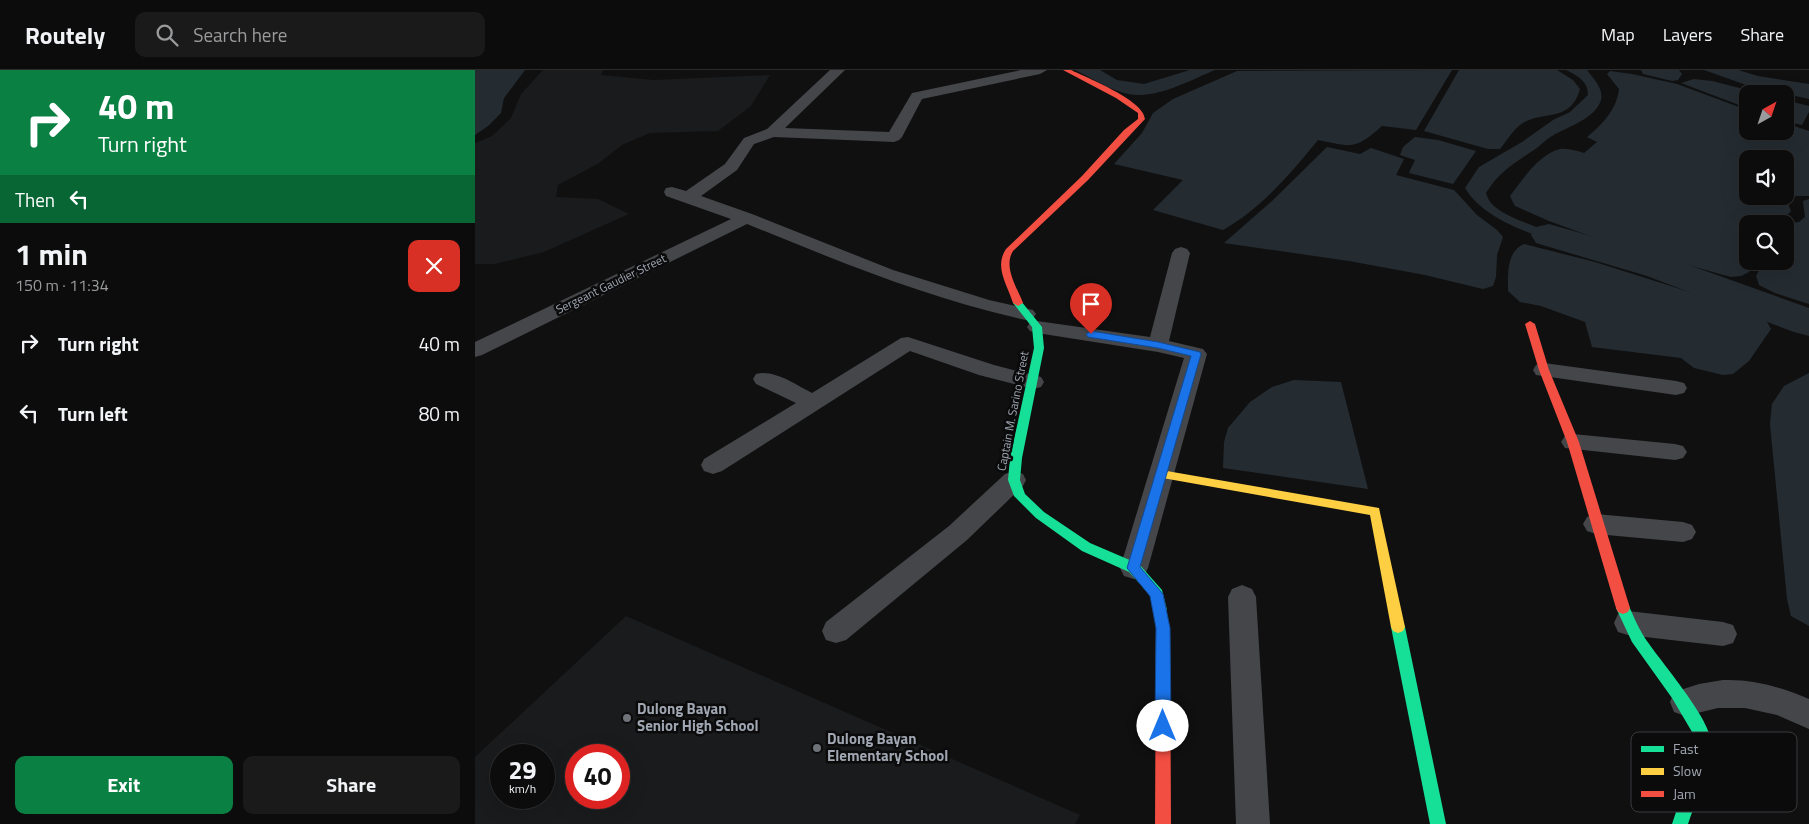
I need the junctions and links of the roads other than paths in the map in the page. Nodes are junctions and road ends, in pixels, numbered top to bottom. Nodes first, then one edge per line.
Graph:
1 (839, 70) edge
2 (1039, 70) edge
3 (1066, 70) edge
4 (772, 132) junction
5 (746, 218) junction
6 (1181, 253) dead end
7 (1032, 321) junction
8 (1530, 324) dead end
9 (1158, 345) junction
10 (475, 350) edge
11 (1544, 370) junction
12 (764, 379) dead end
13 (1033, 382) junction
14 (1676, 388) dead end
15 (813, 402) junction
16 (1573, 442) junction
17 (1675, 452) dead end
18 (713, 465) dead end
19 (1161, 474) junction
20 (1014, 480) junction
21 (1596, 524) junction
22 (1683, 532) dead end
23 (1133, 568) junction
24 (1242, 597) dead end
25 (1628, 623) junction
26 (836, 631) dead end
27 (1723, 634) dead end
28 (1685, 702) junction
29 (1809, 715) edge
30 (1700, 732) edge
31 (1684, 812) edge
32 (1163, 824) edge
33 (1253, 824) edge
34 (1438, 824) edge
35 (1680, 824) edge

1 - 4 street
2 - 4 street
3 - 7 street, Captain M. Sarino Street
4 - 5 street
5 - 7 street
5 - 10 street, Sergeant Gaudier Street
6 - 9 street
7 - 9 street
7 - 13 street, Captain M. Sarino Street
8 - 11 street
9 - 19 street
11 - 14 street
11 - 16 street
12 - 15 street
13 - 15 street
13 - 20 street, Captain M. Sarino Street
15 - 18 street
16 - 17 street
16 - 21 street
19 - 23 street
19 - 34 street
20 - 23 street, Captain M. Sarino Street
20 - 26 street
21 - 22 street
21 - 25 street
23 - 32 street, Captain M. Sarino Street
24 - 33 street
25 - 27 street
25 - 28 street
28 - 29 street
28 - 30 street
31 - 35 street

